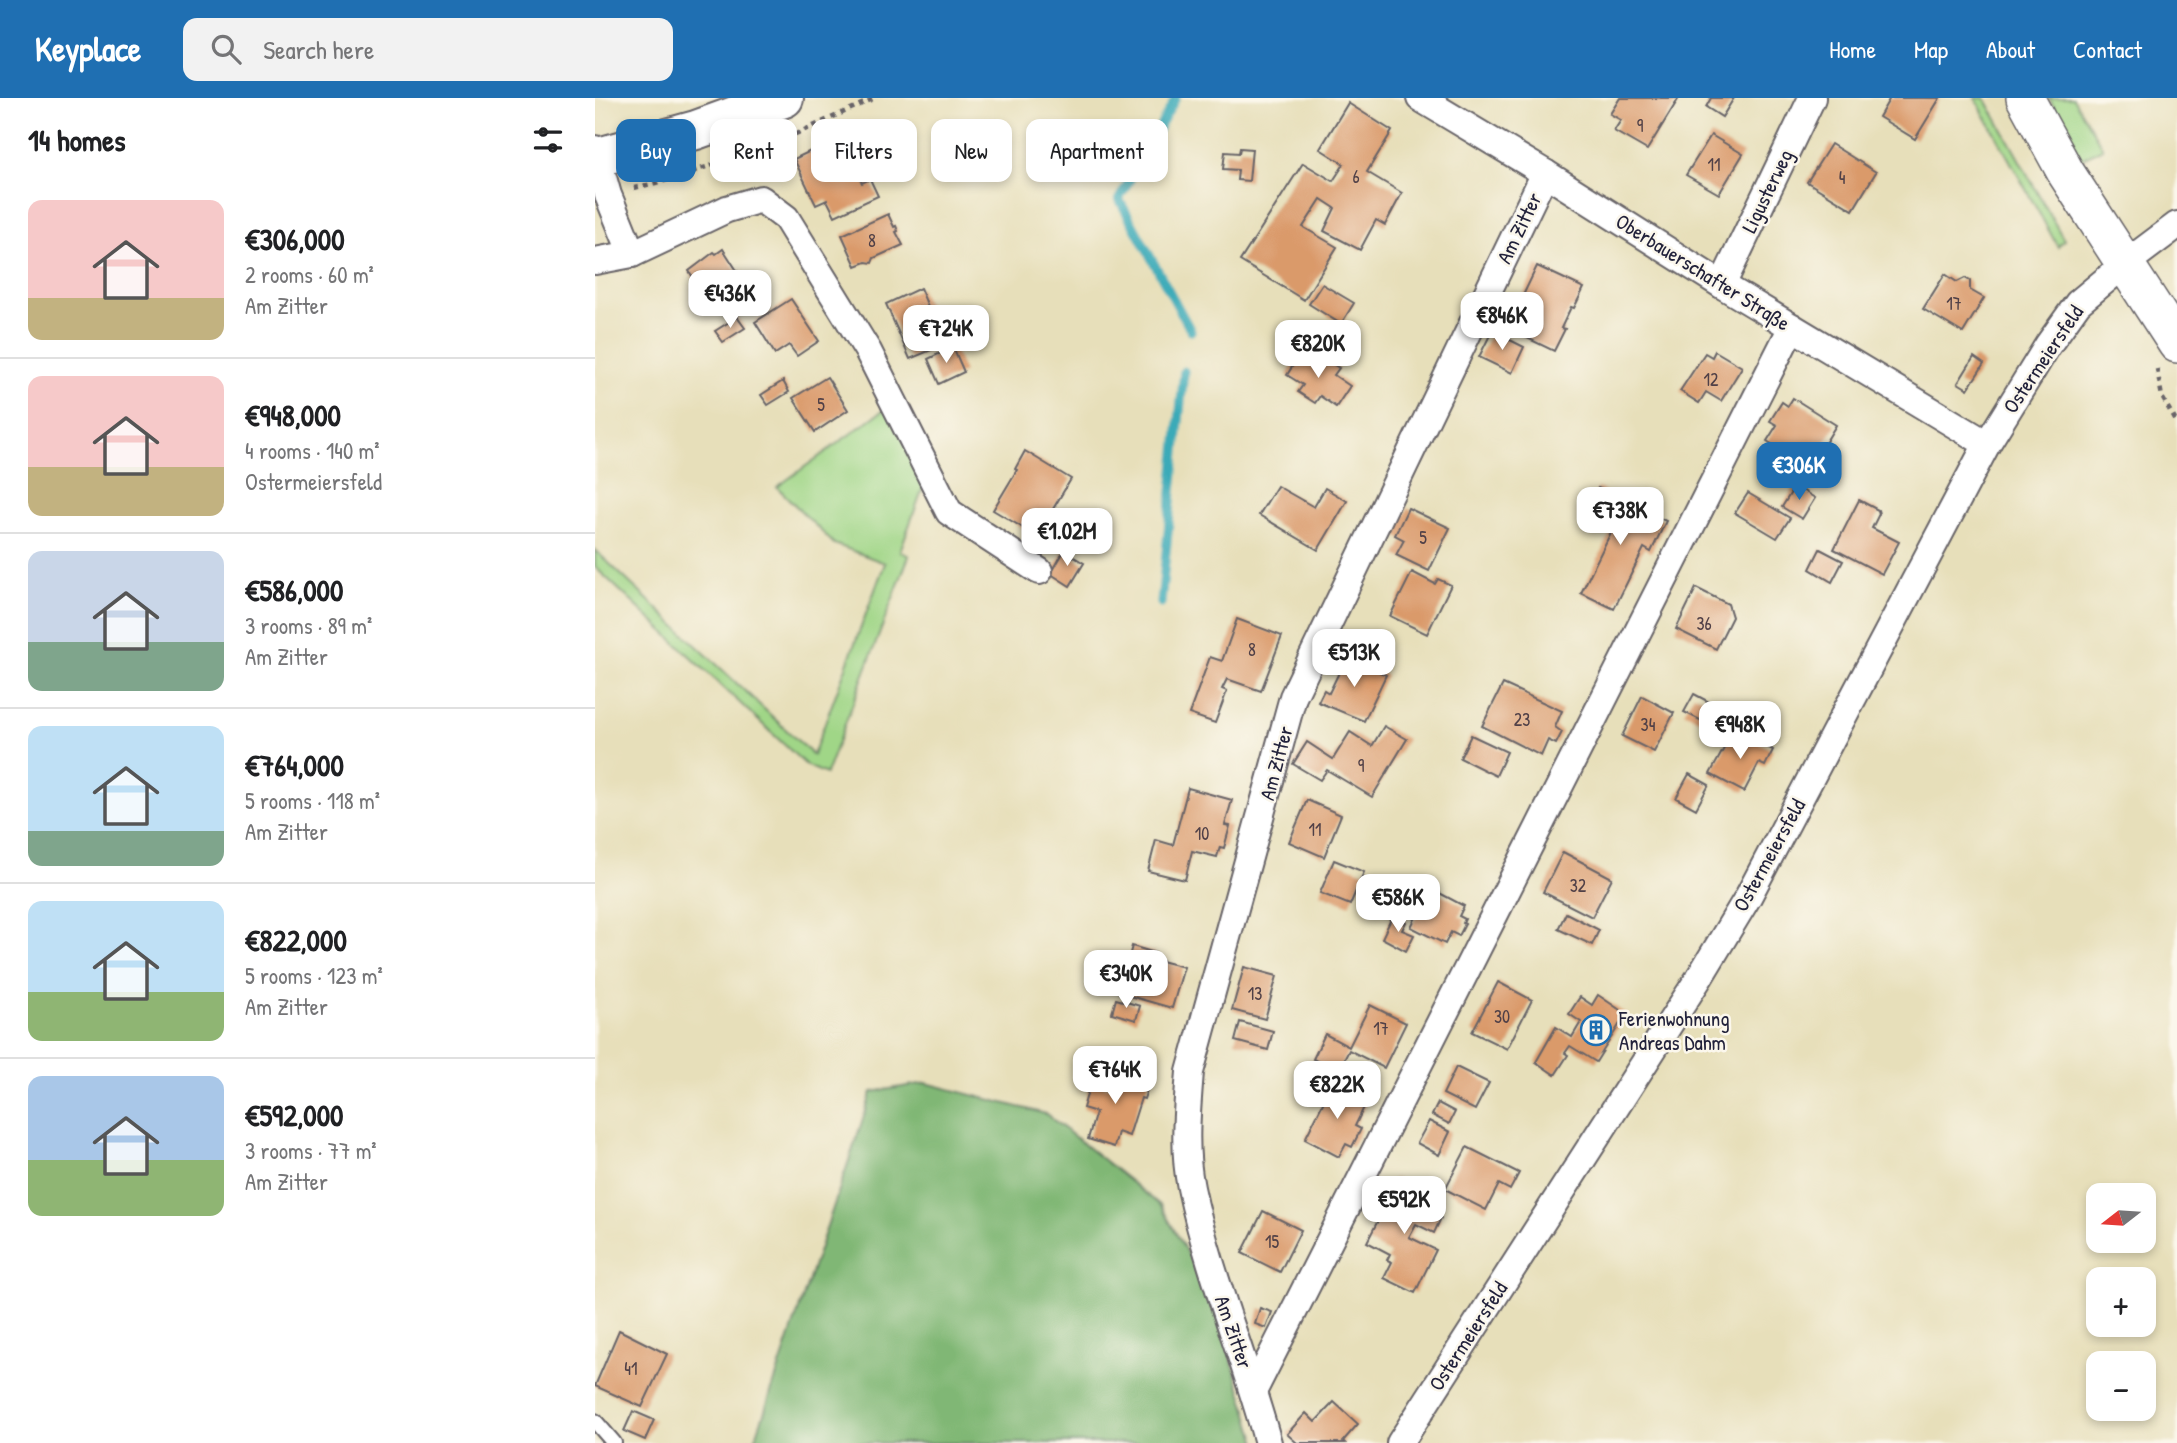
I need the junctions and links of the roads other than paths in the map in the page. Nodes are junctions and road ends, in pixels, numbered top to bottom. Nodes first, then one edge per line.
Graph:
1 (784, 98) edge
2 (1420, 98) edge
3 (1812, 98) edge
4 (2025, 98) edge
5 (596, 155) edge
6 (1545, 173) junction
7 (2177, 225) edge
8 (632, 254) junction
9 (595, 261) edge
10 (2125, 264) junction
11 (1723, 285) junction
12 (1791, 327) junction
13 (2177, 344) edge
14 (1987, 444) junction
15 (1039, 571) dead end
16 (1254, 1390) junction
17 (595, 1421) edge
18 (614, 1443) edge
19 (1268, 1443) edge
20 (1400, 1443) edge

1 - 5 main road
2 - 6 street, Oberbauerschafter Straße
3 - 11 street, Ligusterweg
4 - 10 main road
5 - 8 street
6 - 11 street, Oberbauerschafter Straße
6 - 16 street, Am Zitter
7 - 10 street
8 - 9 street
8 - 15 street
10 - 13 main road
10 - 14 street, Ostermeiersfeld
11 - 12 street, Oberbauerschafter Straße
12 - 14 street, Oberbauerschafter Straße
12 - 16 street, Am Zitter
14 - 20 street, Ostermeiersfeld
16 - 19 street, Am Zitter
17 - 18 lane

